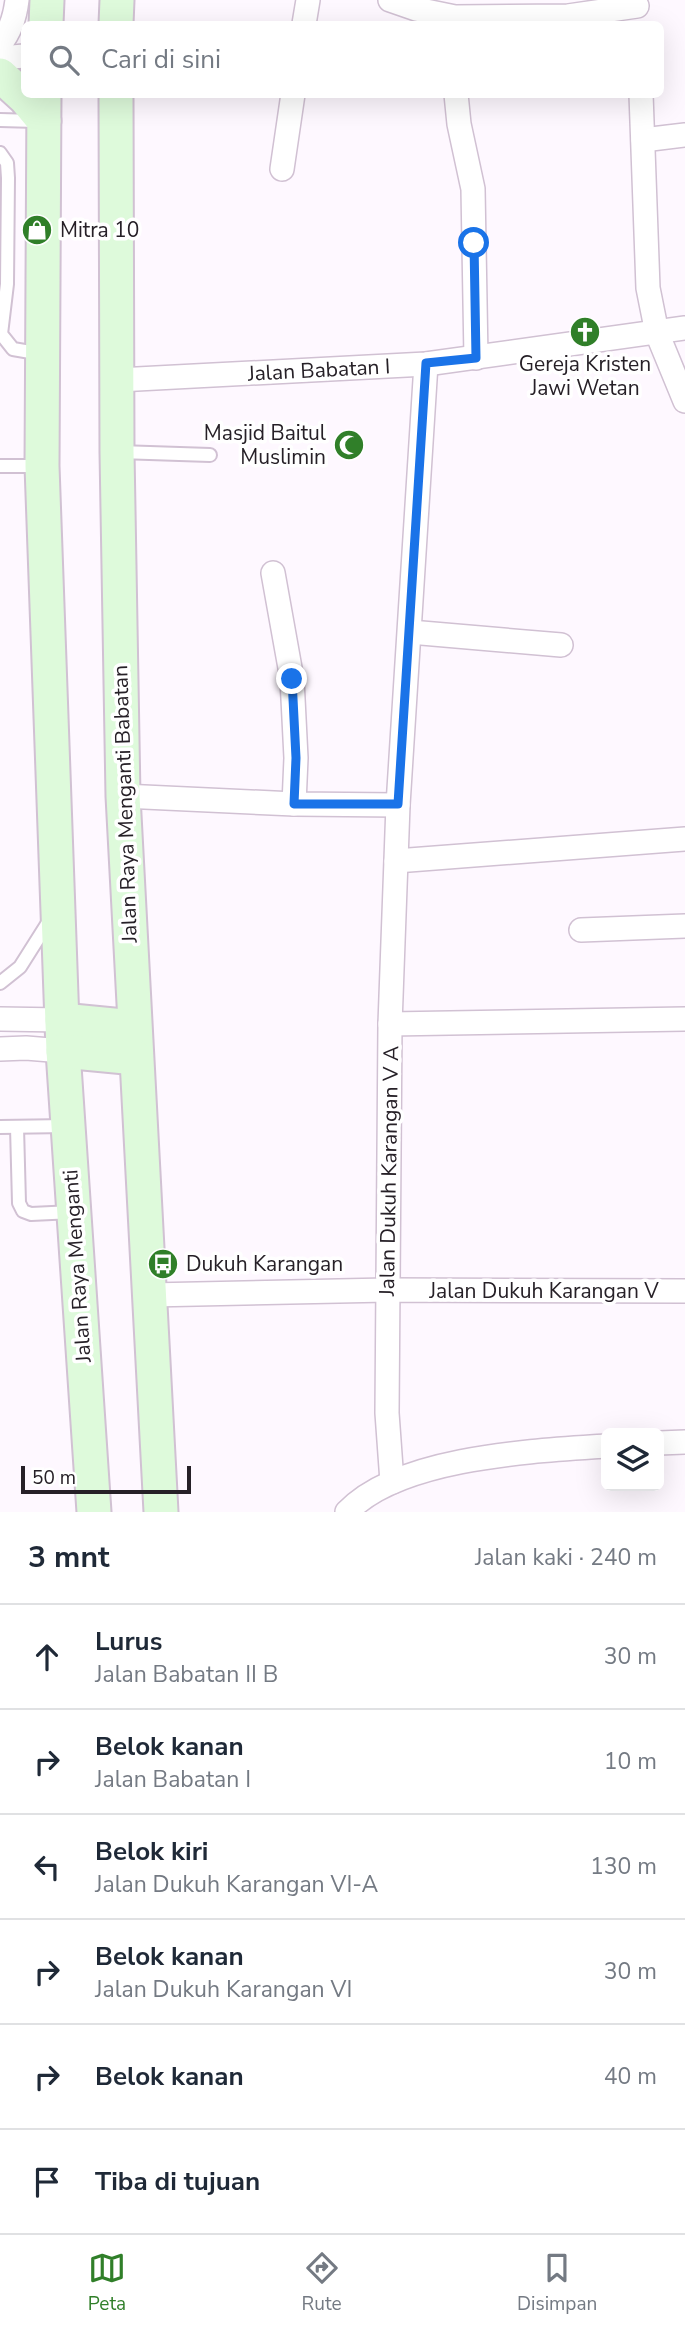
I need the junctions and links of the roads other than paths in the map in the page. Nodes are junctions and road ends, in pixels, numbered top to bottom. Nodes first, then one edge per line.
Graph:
1 (17, 0) edge
2 (47, 0) edge
3 (117, 0) edge
4 (308, 0) edge
5 (390, 0) edge
6 (637, 10) edge
7 (455, 12) edge
8 (46, 21) edge
9 (116, 21) edge
10 (304, 21) edge
11 (0, 44) edge
12 (21, 56) edge
13 (0, 58) edge
14 (0, 75) edge
15 (21, 95) edge
16 (24, 98) edge
17 (116, 98) edge
18 (292, 98) edge
19 (456, 98) edge
20 (641, 98) edge
21 (44, 108) edge
22 (0, 120) edge
23 (685, 135) edge
24 (643, 140) junction
25 (0, 153) edge
26 (282, 169) dead end
27 (685, 328) edge
28 (657, 333) junction
29 (43, 354) junction
30 (476, 358) junction
31 (426, 363) junction
32 (118, 380) junction
33 (685, 401) edge
34 (117, 452) junction
35 (210, 455) dead end
36 (0, 466) edge
37 (42, 466) junction
38 (273, 573) dead end
39 (410, 632) junction
40 (561, 645) dead end
41 (122, 796) junction
42 (294, 804) junction
43 (398, 804) junction
44 (685, 839) edge
45 (396, 861) junction
46 (57, 909) junction
47 (685, 926) edge
48 (581, 930) dead end
49 (0, 983) edge
50 (0, 1018) edge
51 (25, 1018) junction
52 (685, 1019) edge
53 (390, 1024) junction
54 (70, 1036) junction
55 (126, 1042) junction
56 (26, 1048) junction
57 (0, 1049) edge
58 (67, 1126) junction
59 (0, 1127) edge
60 (17, 1127) junction
61 (73, 1212) junction
62 (387, 1290) junction
63 (685, 1291) edge
64 (150, 1295) junction
65 (685, 1442) edge
66 (664, 1443) edge
67 (601, 1447) edge
68 (393, 1482) junction
69 (94, 1512) edge
70 (161, 1512) edge
71 (347, 1512) edge

1 - 11 street
2 - 8 main road
3 - 9 main road
4 - 10 street
5 - 7 street
6 - 7 street
12 - 13 street
14 - 15 main road
16 - 21 main road
17 - 32 main road, Jalan Raya Menganti Babatan
18 - 26 street
19 - 30 street
20 - 24 street
21 - 22 lane
21 - 29 main road
23 - 24 street
24 - 28 street
25 - 29 lane
27 - 28 street, Jalan Babatan I
28 - 30 street, Jalan Babatan I
28 - 33 street
29 - 37 main road
30 - 31 street, Jalan Babatan I
31 - 32 street, Jalan Babatan I
31 - 39 street, Jalan Dukuh Karangan V A
32 - 34 main road, Jalan Raya Menganti Babatan
34 - 35 lane
34 - 41 main road, Jalan Raya Menganti Babatan
36 - 37 lane
37 - 46 main road
38 - 42 street
39 - 40 street
39 - 43 street, Jalan Dukuh Karangan V A
41 - 42 street
41 - 55 main road, Jalan Raya Menganti Babatan
42 - 43 street
43 - 45 street, Jalan Dukuh Karangan V A
44 - 45 street
45 - 53 street, Jalan Dukuh Karangan V A
46 - 49 lane
46 - 54 main road
47 - 48 street
50 - 51 street
51 - 54 street
51 - 56 street
52 - 53 street
53 - 62 street, Jalan Dukuh Karangan V A
54 - 55 main road
54 - 56 street
54 - 58 main road, Jalan Raya Menganti
55 - 64 main road, Jalan Raya Menganti Babatan
56 - 57 street
58 - 60 lane
58 - 61 main road, Jalan Raya Menganti
59 - 60 lane
60 - 61 lane
61 - 69 main road, Jalan Raya Menganti
62 - 63 street, Jalan Dukuh Karangan V
62 - 64 street, Jalan Dukuh Karangan V
62 - 68 street, Jalan Dukuh Karangan V A
64 - 70 main road, Jalan Raya Menganti Babatan
65 - 66 street
67 - 68 street
68 - 71 street

